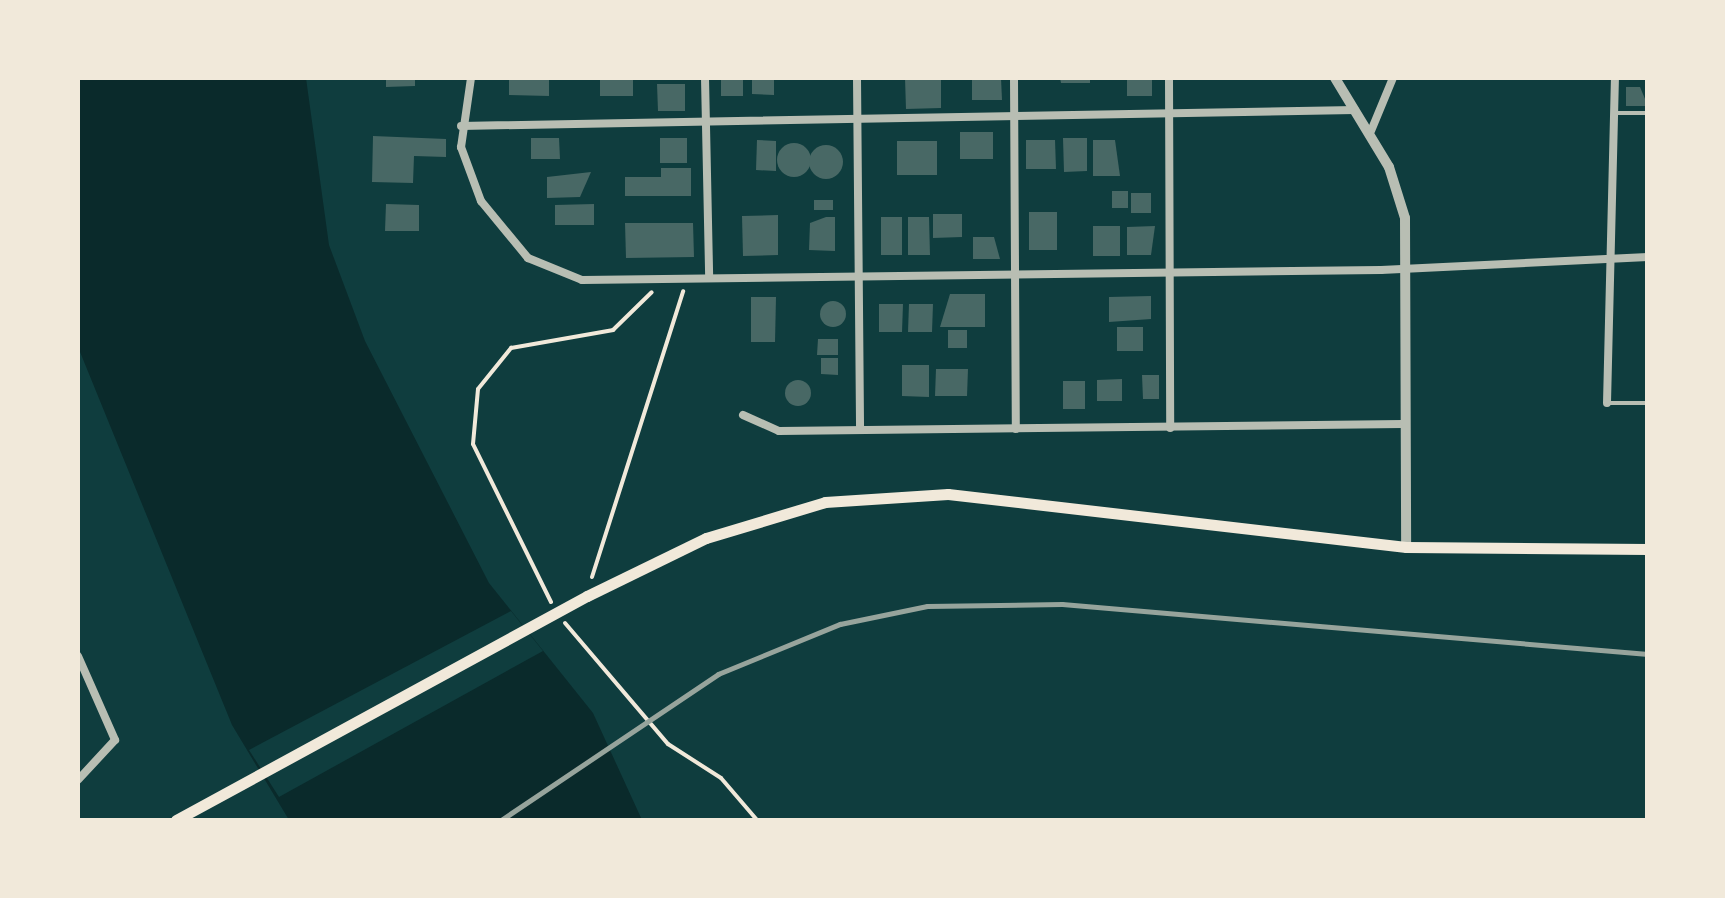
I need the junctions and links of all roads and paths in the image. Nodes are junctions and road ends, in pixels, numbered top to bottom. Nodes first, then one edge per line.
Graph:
1 (471, 78) edge
2 (705, 78) edge
3 (857, 78) edge
4 (1014, 78) edge
5 (1169, 78) edge
6 (1334, 78) edge
7 (1393, 78) edge
8 (1615, 78) edge
9 (1355, 110) junction
10 (1615, 113) junction
11 (1648, 113) edge
12 (1168, 118) junction
13 (1014, 120) junction
14 (858, 121) junction
15 (705, 124) junction
16 (462, 126) junction
17 (1371, 131) junction
18 (1648, 257) edge
19 (1611, 258) junction
20 (1404, 269) junction
21 (1169, 274) junction
22 (687, 276) junction
23 (709, 276) junction
24 (1016, 276) junction
25 (664, 277) junction
26 (860, 277) junction
27 (1607, 403) joint
28 (1648, 403) edge
29 (743, 415) dead end
30 (1403, 424) junction
31 (1170, 428) junction
32 (860, 429) junction
33 (1016, 429) junction
34 (1406, 548) junction
35 (1648, 549) edge
36 (582, 599) junction
37 (78, 656) edge
38 (78, 780) edge
39 (176, 820) edge
40 (757, 820) edge

1 - 16 street
2 - 15 street
3 - 14 street
4 - 13 street
5 - 12 street
6 - 9 street
7 - 17 street
8 - 10 street
9 - 12 street
9 - 17 street
10 - 11 lane
10 - 19 street
12 - 13 street
12 - 21 street
13 - 14 street
13 - 24 street
14 - 15 street
14 - 26 street
15 - 16 street
15 - 23 street
16 - 25 street
17 - 20 street
18 - 19 street
19 - 20 street
19 - 27 street
20 - 21 street
20 - 30 street
21 - 24 street
21 - 31 street
22 - 23 street
22 - 25 street
22 - 36 path
23 - 26 street
24 - 26 street
24 - 33 street
25 - 40 path
26 - 32 street
27 - 28 lane
29 - 32 street
30 - 31 street
30 - 34 street
31 - 33 street
32 - 33 street
34 - 35 main road
34 - 36 main road
36 - 39 main road
37 - 38 street

